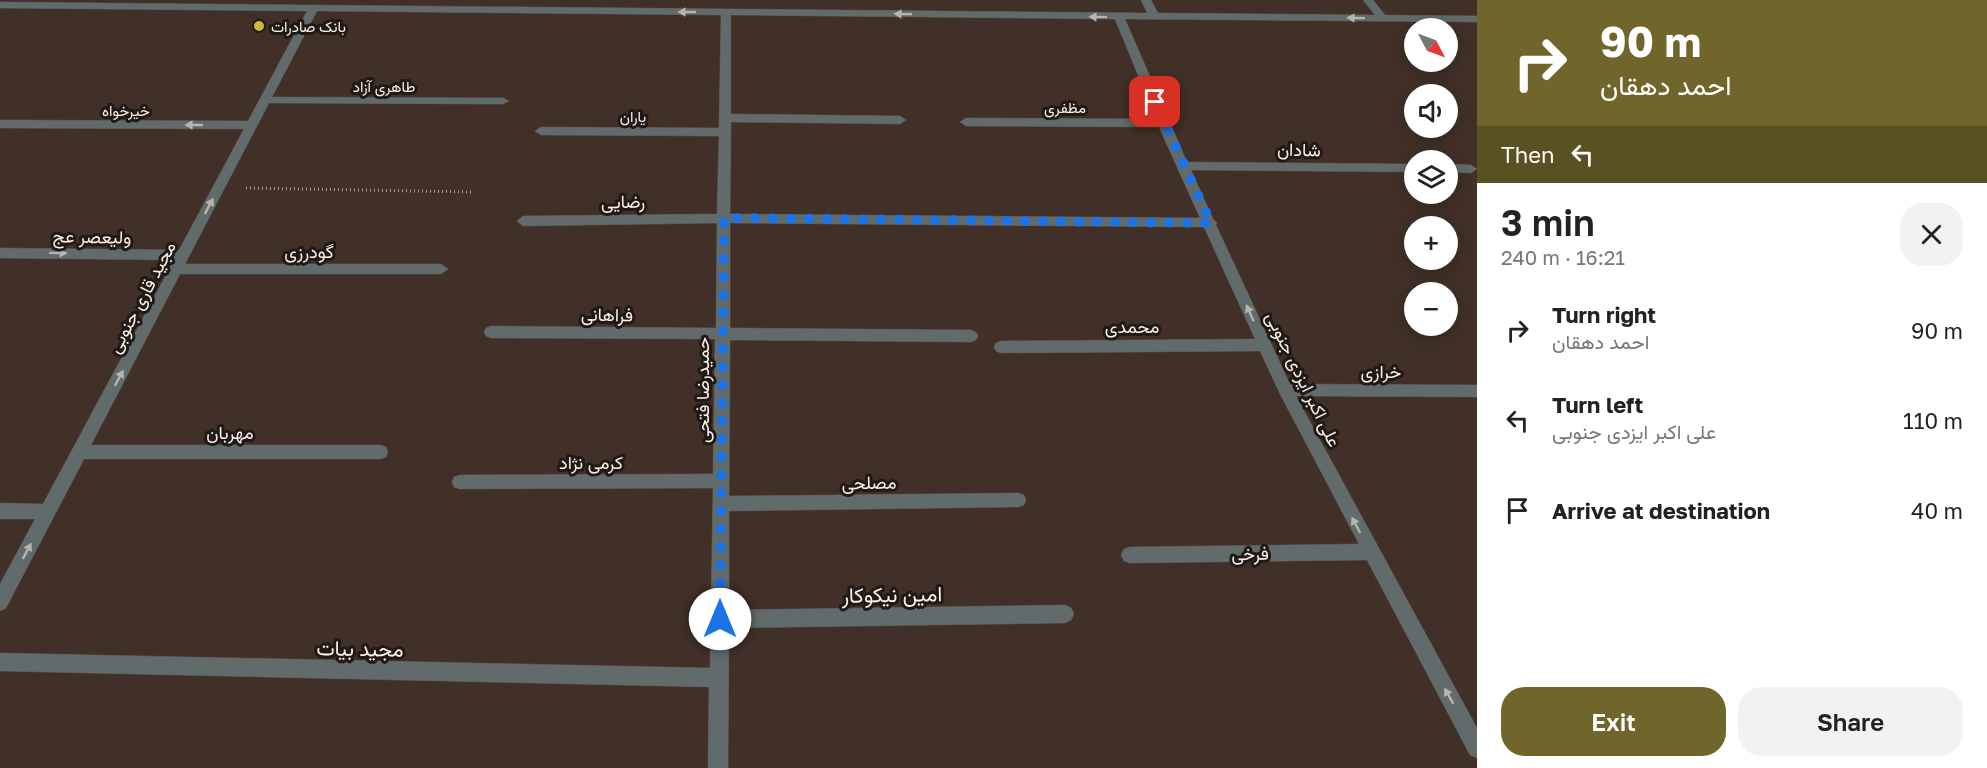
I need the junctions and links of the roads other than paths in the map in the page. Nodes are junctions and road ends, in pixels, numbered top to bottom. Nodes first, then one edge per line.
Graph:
1 (659, 0) edge
2 (1146, 0) edge
3 (1368, 0) edge
4 (150, 3) edge
5 (228, 4) edge
6 (0, 5) edge
7 (394, 5) edge
8 (313, 9) junction
9 (658, 12) junction
10 (726, 12) junction
11 (1154, 16) junction
12 (1119, 17) junction
13 (1383, 18) junction
14 (1477, 20) edge
15 (265, 100) junction
16 (503, 101) dead end
17 (900, 120) dead end
18 (966, 122) dead end
19 (1163, 123) junction
20 (0, 124) edge
21 (252, 125) junction
22 (724, 125) junction
23 (541, 131) dead end
24 (1183, 166) junction
25 (1404, 168) edge
26 (1458, 168) edge
27 (1471, 169) dead end
28 (724, 218) junction
29 (523, 221) dead end
30 (1211, 223) junction
31 (0, 252) edge
32 (184, 255) junction
33 (176, 268) junction
34 (441, 269) dead end
35 (491, 332) dead end
36 (722, 335) junction
37 (971, 336) dead end
38 (1264, 345) junction
39 (1000, 347) dead end
40 (1285, 390) junction
41 (1477, 391) edge
42 (80, 452) junction
43 (380, 452) dead end
44 (721, 481) junction
45 (460, 482) dead end
46 (1018, 500) dead end
47 (721, 504) junction
48 (0, 511) edge
49 (48, 512) junction
50 (1370, 552) junction
51 (1130, 555) dead end
52 (0, 602) edge
53 (1065, 614) dead end
54 (720, 619) junction
55 (0, 662) edge
56 (719, 678) junction
57 (1477, 748) edge
58 (718, 768) edge

1 - 9 street
2 - 11 street
3 - 13 street
4 - 5 street
4 - 6 street
5 - 8 street
7 - 8 street
7 - 9 street
8 - 15 street, مجید قاری جنوبی
10 -> 9 street
12 -> 10 street
10 - 22 street, حمیدرضا فتحی
11 - 12 street
13 -> 11 street
12 - 19 street, علی اکبر ایزدی جنوبی
13 - 14 street
15 - 16 street, طاهری آزاد
15 - 21 street, مجید قاری جنوبی
17 - 22 street, یاران
18 - 19 street, مظفری
19 - 24 street, علی اکبر ایزدی جنوبی
21 -> 20 street, خیرخواه
32 -> 21 street, مجید قاری جنوبی
22 - 23 street, یاران
22 - 28 street, حمیدرضا فتحی
24 - 25 street, شادان
24 - 30 street, علی اکبر ایزدی جنوبی
26 - 27 street
28 - 29 street, رضایی
28 - 30 street, رضایی
28 - 36 street, حمیدرضا فتحی
38 -> 30 street, علی اکبر ایزدی جنوبی
31 -> 32 street, ولیعصر عج
32 - 33 street, مجید قاری جنوبی
33 - 34 street, گودرزی
42 -> 33 street, مجید قاری جنوبی
35 - 36 street, فراهانی
36 - 37 street
36 - 44 street, حمیدرضا فتحی
38 - 39 street, محمدی
38 - 40 street, علی اکبر ایزدی جنوبی
40 - 41 street, خرازی
50 -> 40 street, علی اکبر ایزدی جنوبی
42 - 43 street, مهربان
42 - 49 street, مجید قاری جنوبی
44 - 45 street, کرمی نژاد
44 - 47 street, حمیدرضا فتحی
46 - 47 street, مصلحی
47 - 54 street, حمیدرضا فتحی
48 - 49 street
52 -> 49 street, مجید قاری جنوبی
50 - 51 street, فرخی
57 -> 50 street, علی اکبر ایزدی جنوبی
53 - 54 street, امین نیکوکار
54 - 56 street, حمیدرضا فتحی
55 - 56 street, مجید بیات
56 - 58 street, حمیدرضا فتحی

